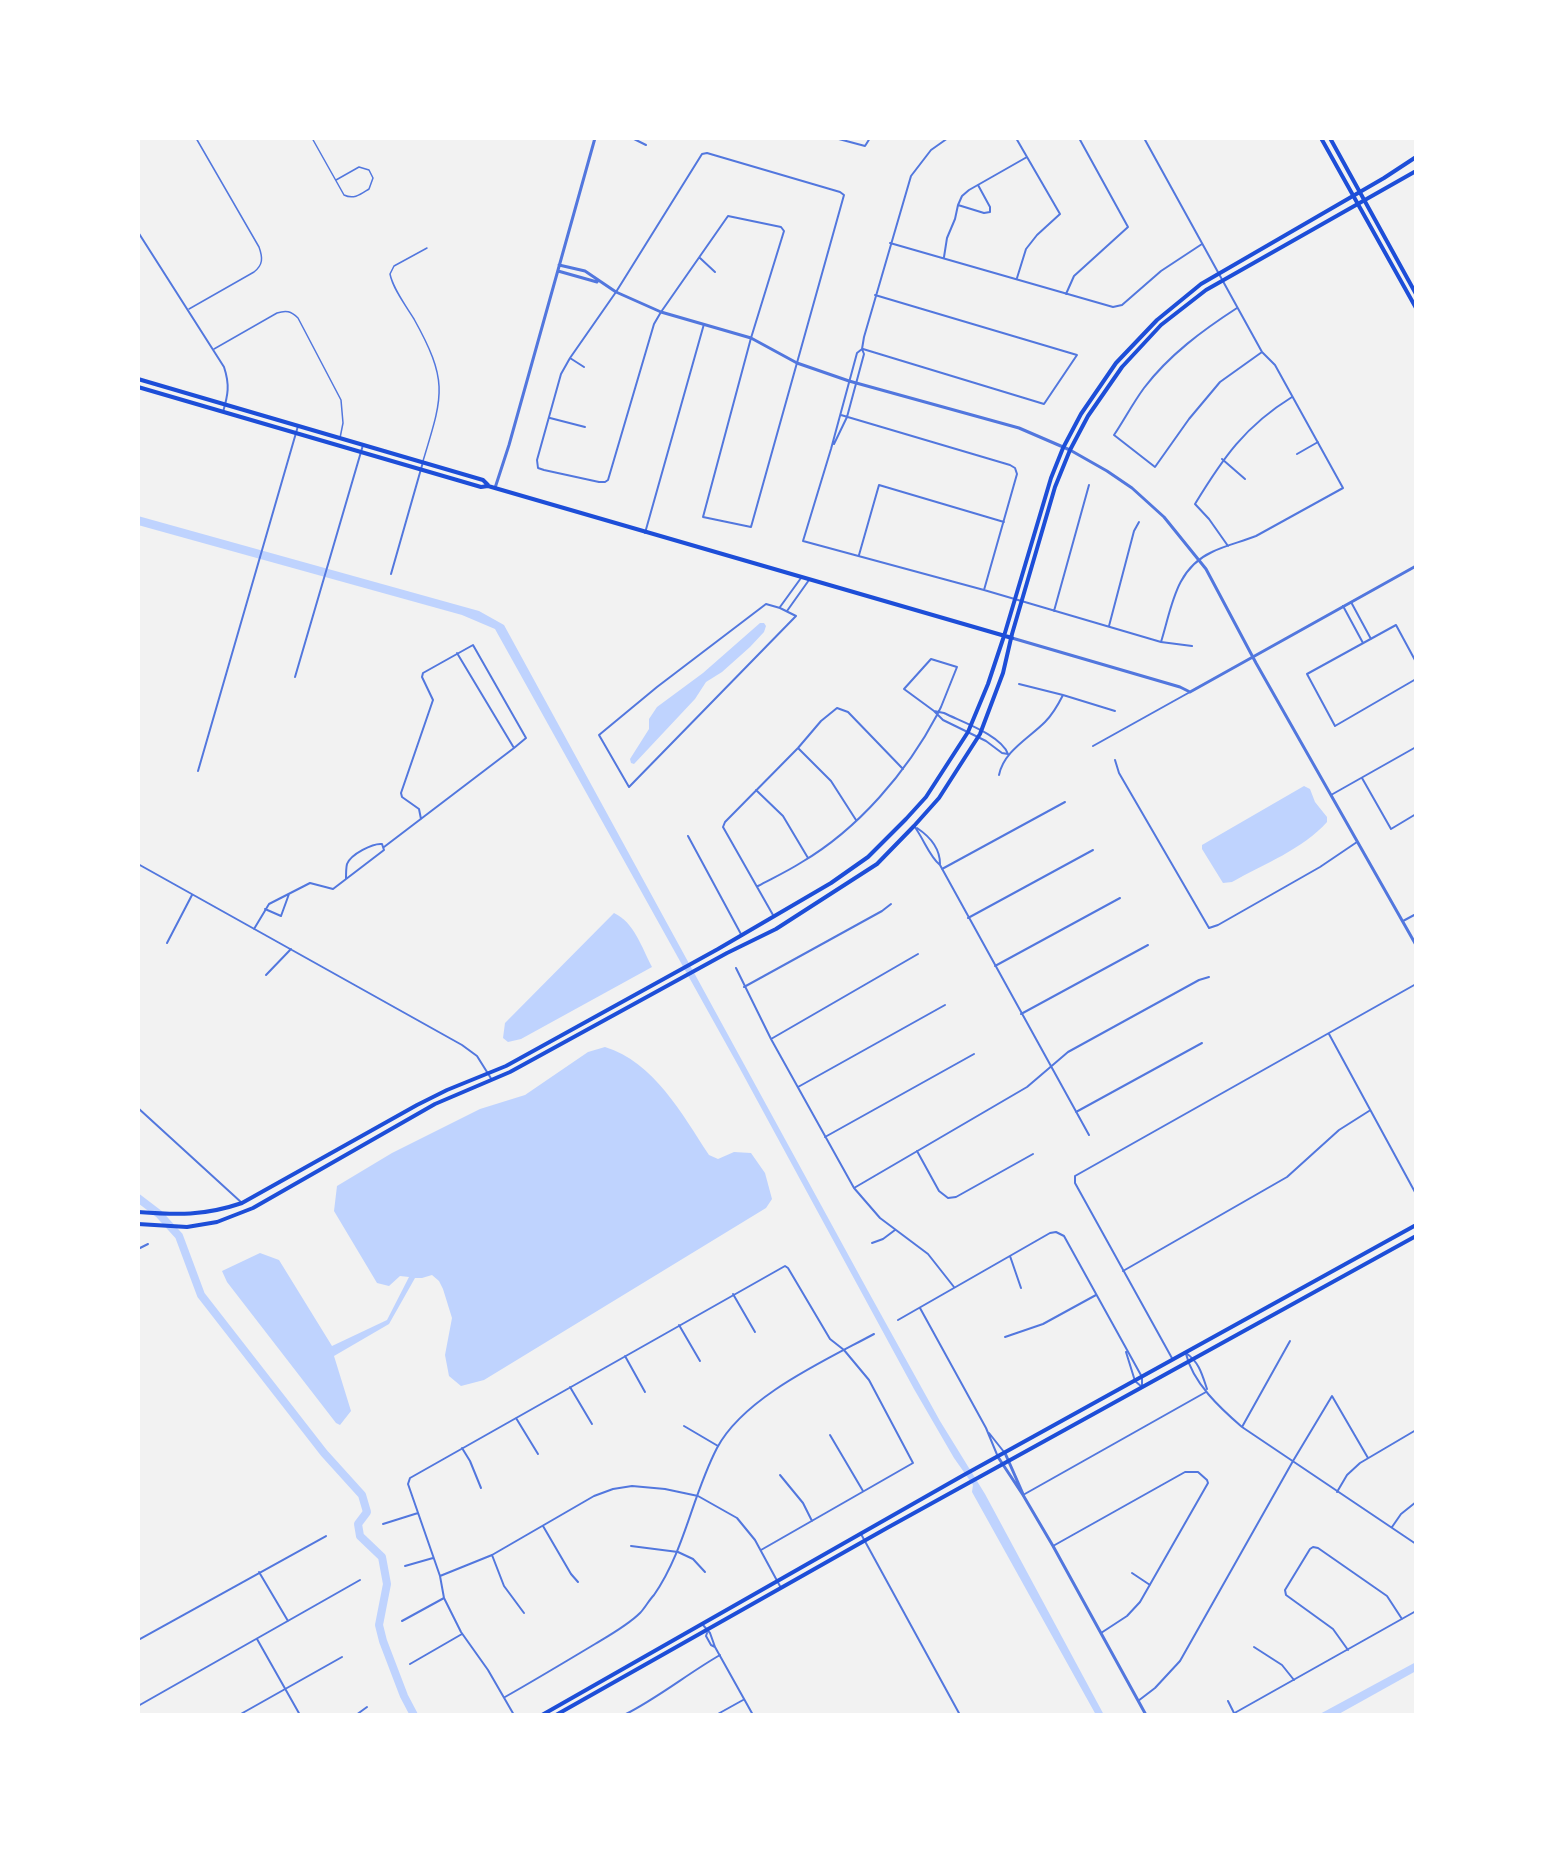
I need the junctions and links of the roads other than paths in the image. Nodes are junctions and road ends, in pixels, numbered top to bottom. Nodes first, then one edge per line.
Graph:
1 (196, 138) edge
2 (312, 138) edge
3 (595, 138) edge
4 (632, 138) edge
5 (835, 138) edge
6 (870, 138) edge
7 (947, 138) edge
8 (1016, 138) edge
9 (1079, 138) edge
10 (1144, 138) edge
11 (1322, 138) edge
12 (1330, 138) edge
13 (646, 145) dead end
14 (1027, 157) junction
15 (1416, 157) edge
16 (1416, 171) edge
17 (336, 180) junction
18 (978, 185) junction
19 (1359, 192) junction
20 (1353, 195) junction
21 (1365, 201) junction
22 (958, 205) junction
23 (1359, 205) junction
24 (138, 232) edge
25 (1292, 232) junction
26 (1297, 237) junction
27 (890, 243) junction
28 (1202, 244) junction
29 (427, 248) dead end
30 (944, 257) junction
31 (700, 258) junction
32 (560, 265) junction
33 (558, 271) junction
34 (715, 272) dead end
35 (1218, 273) junction
36 (1017, 278) junction
37 (1222, 279) junction
38 (598, 282) junction
39 (616, 292) junction
40 (1066, 294) junction
41 (1416, 294) edge
42 (875, 295) junction
43 (1415, 303) edge
44 (1237, 308) junction
45 (1416, 308) edge
46 (188, 309) junction
47 (661, 312) junction
48 (1156, 320) junction
49 (704, 324) junction
50 (1161, 325) junction
51 (751, 338) junction
52 (214, 349) junction
53 (862, 349) junction
54 (1262, 352) junction
55 (570, 358) junction
56 (798, 363) junction
57 (584, 367) dead end
58 (138, 379) edge
59 (1104, 380) junction
60 (849, 381) junction
61 (856, 383) junction
62 (1110, 383) junction
63 (138, 387) edge
64 (1292, 397) junction
65 (225, 405) junction
66 (223, 412) junction
67 (840, 414) junction
68 (847, 417) junction
69 (550, 418) junction
70 (298, 426) junction
71 (585, 427) dead end
72 (296, 433) junction
73 (340, 438) junction
74 (1318, 442) junction
75 (338, 445) junction
76 (363, 445) junction
77 (1063, 448) junction
78 (831, 449) junction
79 (1070, 450) junction
80 (361, 452) junction
81 (1297, 454) dead end
82 (1222, 459) junction
83 (423, 462) junction
84 (421, 469) junction
85 (1245, 479) dead end
86 (1089, 485) dead end
87 (488, 486) junction
88 (495, 488) junction
89 (1004, 522) junction
90 (1139, 522) dead end
91 (1037, 525) junction
92 (1043, 527) junction
93 (645, 532) junction
94 (1228, 546) junction
95 (859, 555) junction
96 (1199, 559) junction
97 (1416, 566) edge
98 (391, 574) dead end
99 (801, 578) junction
100 (809, 580) junction
101 (984, 590) junction
102 (1015, 600) junction
103 (1021, 602) junction
104 (1351, 602) junction
105 (1343, 606) junction
106 (780, 608) junction
107 (788, 611) junction
108 (1054, 611) junction
109 (1109, 626) junction
110 (1004, 636) junction
111 (1012, 638) junction
112 (1371, 639) junction
113 (1161, 642) junction
114 (1363, 643) junction
115 (1192, 646) dead end
116 (458, 653) junction
117 (1253, 657) junction
118 (1416, 662) edge
119 (295, 677) dead end
120 (1416, 680) edge
121 (1019, 684) dead end
122 (1190, 692) junction
123 (1063, 695) junction
124 (1115, 711) dead end
125 (937, 713) junction
126 (971, 726) junction
127 (968, 732) junction
128 (980, 734) junction
129 (1093, 746) dead end
130 (1416, 747) edge
131 (514, 748) junction
132 (798, 748) junction
133 (1008, 754) junction
134 (1115, 760) dead end
135 (903, 770) junction
136 (198, 771) dead end
137 (999, 775) dead end
138 (1362, 778) junction
139 (756, 790) junction
140 (1331, 795) junction
141 (1065, 802) dead end
142 (1416, 814) edge
143 (421, 819) junction
144 (906, 819) junction
145 (856, 820) junction
146 (914, 826) junction
147 (688, 836) dead end
148 (1357, 842) junction
149 (384, 847) junction
150 (1093, 850) dead end
151 (808, 858) junction
152 (138, 864) edge
153 (940, 865) junction
154 (942, 869) junction
155 (346, 879) junction
156 (758, 886) junction
157 (289, 894) junction
158 (192, 896) junction
159 (1120, 898) dead end
160 (891, 904) dead end
161 (264, 909) junction
162 (1416, 914) edge
163 (774, 917) junction
164 (968, 918) junction
165 (1403, 921) junction
166 (254, 929) junction
167 (742, 936) junction
168 (167, 943) dead end
169 (1148, 945) dead end
170 (1416, 945) edge
171 (291, 949) junction
172 (918, 954) dead end
173 (995, 966) junction
174 (735, 968) dead end
175 (266, 975) dead end
176 (1209, 977) dead end
177 (667, 978) junction
178 (670, 984) junction
179 (1416, 984) edge
180 (744, 987) junction
181 (628, 999) junction
182 (632, 1005) junction
183 (945, 1005) dead end
184 (1022, 1014) junction
185 (1329, 1034) junction
186 (771, 1039) junction
187 (1202, 1043) dead end
188 (974, 1054) dead end
189 (1050, 1066) junction
190 (489, 1073) junction
191 (492, 1080) junction
192 (798, 1088) junction
193 (138, 1108) edge
194 (1369, 1111) junction
195 (1076, 1112) junction
196 (1089, 1135) dead end
197 (825, 1137) junction
198 (917, 1151) junction
199 (1033, 1154) dead end
200 (285, 1179) junction
201 (290, 1187) junction
202 (854, 1188) junction
203 (1416, 1194) edge
204 (242, 1203) junction
205 (138, 1212) edge
206 (139, 1224) edge
207 (1416, 1225) edge
208 (895, 1230) junction
209 (1416, 1236) edge
210 (872, 1243) dead end
211 (148, 1244) dead end
212 (138, 1250) edge
213 (1009, 1256) junction
214 (1123, 1271) junction
215 (1310, 1284) junction
216 (954, 1287) junction
217 (1021, 1288) dead end
218 (1315, 1292) junction
219 (733, 1294) junction
220 (1096, 1295) junction
221 (920, 1308) junction
222 (898, 1320) dead end
223 (679, 1325) junction
224 (755, 1332) dead end
225 (874, 1334) dead end
226 (1005, 1337) dead end
227 (1290, 1341) dead end
228 (1126, 1349) junction
229 (844, 1350) junction
230 (1186, 1353) junction
231 (624, 1356) junction
232 (1194, 1359) junction
233 (1173, 1360) junction
234 (700, 1361) dead end
235 (1188, 1362) junction
236 (1142, 1377) junction
237 (1135, 1381) junction
238 (570, 1386) junction
239 (1142, 1387) junction
240 (1208, 1391) junction
241 (645, 1392) dead end
242 (516, 1418) junction
243 (1067, 1419) junction
244 (591, 1424) dead end
245 (684, 1426) dead end
246 (1071, 1427) junction
247 (1242, 1427) junction
248 (986, 1428) junction
249 (1416, 1430) edge
250 (830, 1435) dead end
251 (718, 1446) junction
252 (462, 1448) junction
253 (1005, 1453) junction
254 (538, 1455) dead end
255 (998, 1457) junction
256 (1368, 1458) junction
257 (1009, 1461) junction
258 (1293, 1461) junction
259 (1002, 1465) junction
260 (780, 1475) dead end
261 (481, 1488) dead end
262 (863, 1491) junction
263 (1336, 1492) junction
264 (1023, 1495) junction
265 (698, 1496) junction
266 (1416, 1502) edge
267 (418, 1513) junction
268 (812, 1521) junction
269 (383, 1524) dead end
270 (543, 1526) junction
271 (1392, 1527) junction
272 (861, 1534) junction
273 (326, 1536) dead end
274 (865, 1541) junction
275 (1416, 1544) edge
276 (631, 1546) dead end
277 (1053, 1546) junction
278 (761, 1550) junction
279 (678, 1552) junction
280 (492, 1555) junction
281 (433, 1558) junction
282 (405, 1566) dead end
283 (259, 1572) junction
284 (705, 1572) dead end
285 (1132, 1573) dead end
286 (440, 1576) junction
287 (360, 1580) dead end
288 (578, 1582) dead end
289 (777, 1582) junction
290 (1150, 1586) junction
291 (781, 1588) junction
292 (444, 1598) junction
293 (1416, 1611) edge
294 (524, 1613) dead end
295 (1402, 1619) junction
296 (288, 1621) junction
297 (402, 1621) dead end
298 (703, 1624) junction
299 (707, 1631) junction
300 (1101, 1633) junction
301 (462, 1634) junction
302 (257, 1639) junction
303 (138, 1640) edge
304 (1254, 1647) dead end
305 (1348, 1650) junction
306 (720, 1654) junction
307 (342, 1658) dead end
308 (410, 1664) dead end
309 (1294, 1680) junction
310 (286, 1689) junction
311 (505, 1697) junction
312 (744, 1700) junction
313 (1138, 1701) junction
314 (1228, 1701) dead end
315 (138, 1706) edge
316 (367, 1707) dead end
317 (637, 1709) junction
318 (1234, 1713) junction
319 (719, 1714) edge
320 (239, 1715) edge
321 (300, 1715) edge
322 (356, 1715) edge
323 (514, 1715) edge
324 (542, 1715) edge
325 (556, 1715) edge
326 (624, 1715) edge
327 (640, 1715) edge
328 (753, 1715) edge
329 (960, 1715) edge
330 (1146, 1715) edge
331 (1231, 1715) edge

1 - 46 lane
2 - 17 lane
3 - 32 street
4 - 13 street
5 - 6 street
7 - 27 street
8 - 14 street
9 - 40 street
10 - 28 street
11 - 20 main road
12 - 19 main road
14 - 18 street
14 - 36 street
15 - 19 main road
16 - 21 main road
17 - 17 lane
18 - 22 street
18 - 22 street
19 - 20 main road
19 - 21 main road
20 - 23 main road
20 - 25 main road
21 - 23 main road
21 - 41 main road
22 - 30 street
23 - 26 main road
23 - 43 main road
24 - 46 street
25 - 26 main road
25 - 35 main road
26 - 37 main road
27 - 30 street
27 - 42 street
28 - 35 street
28 - 40 street
29 - 83 lane
30 - 36 street
31 - 34 street
31 - 47 street
31 - 51 street
32 - 33 street
32 - 38 street
33 - 38 street
33 - 88 street
35 - 37 street
35 - 48 main road
36 - 40 street
37 - 44 street
37 - 50 main road
38 - 39 street
39 - 47 street
39 - 55 street
39 - 56 street
42 - 53 street
42 - 53 street
43 - 45 main road
44 - 54 street
44 - 54 street
46 - 52 street
47 - 49 street
47 - 69 street
48 - 50 main road
48 - 59 main road
49 - 51 street
49 - 93 street
50 - 62 main road
51 - 56 street
51 - 56 street
52 - 65 street
52 - 73 lane
53 - 60 street
53 - 61 street
54 - 64 street
55 - 57 street
55 - 69 street
56 - 60 street
58 - 65 main road
59 - 62 main road
59 - 77 main road
60 - 61 street
60 - 67 street
61 - 68 street
61 - 77 street
62 - 79 main road
63 - 66 main road
64 - 74 street
64 - 82 street
65 - 66 street
65 - 70 main road
66 - 72 main road
67 - 68 street
67 - 78 street
68 - 78 street
68 - 89 street
69 - 71 street
70 - 72 street
70 - 73 main road
72 - 75 main road
72 - 136 street
73 - 75 street
73 - 76 main road
74 - 81 street
74 - 94 street
75 - 80 main road
76 - 80 street
76 - 83 main road
77 - 79 street
77 - 91 main road
78 - 95 street
79 - 92 main road
79 - 96 street
80 - 84 main road
80 - 119 street
82 - 85 street
82 - 94 street
83 - 84 street
83 - 87 main road
84 - 87 main road
84 - 98 street
86 - 108 street
87 - 88 main road
88 - 93 main road
89 - 95 street
89 - 101 street
90 - 109 street
91 - 92 main road
91 - 102 main road
92 - 103 main road
93 - 99 main road
94 - 96 street
95 - 101 street
96 - 113 street
96 - 117 street
97 - 104 street
99 - 100 main road
99 - 106 street
100 - 107 street
100 - 110 main road
101 - 102 street
102 - 103 street
102 - 110 main road
103 - 108 street
103 - 111 main road
104 - 105 street
104 - 112 street
105 - 114 street
105 - 117 street
106 - 107 street
106 - 107 street
108 - 109 street
109 - 113 street
110 - 111 main road
110 - 126 main road
111 - 122 street
111 - 128 main road
112 - 114 street
112 - 118 street
113 - 115 street
114 - 120 street
116 - 131 street
116 - 131 street
116 - 143 street
117 - 122 street
117 - 140 street
121 - 123 street
122 - 129 street
123 - 124 street
123 - 133 street
125 - 125 street
125 - 126 street
125 - 127 street
125 - 135 street
126 - 127 main road
126 - 128 street
127 - 128 street
127 - 144 main road
128 - 133 street
128 - 133 street
128 - 146 main road
130 - 138 street
131 - 143 street
132 - 135 street
132 - 139 street
132 - 145 street
133 - 137 street
134 - 148 street
135 - 145 street
138 - 140 street
138 - 142 street
139 - 151 street
139 - 156 street
140 - 148 street
141 - 154 street
143 - 149 street
144 - 146 main road
144 - 163 main road
145 - 151 street
146 - 153 street
146 - 153 street
146 - 178 main road
147 - 167 street
148 - 165 street
149 - 155 street
149 - 155 street
150 - 164 street
151 - 156 street
152 - 158 street
153 - 154 street
154 - 164 street
155 - 157 street
156 - 163 street
157 - 161 street
157 - 161 street
158 - 166 street
158 - 168 street
159 - 173 street
160 - 180 street
161 - 166 street
162 - 165 street
163 - 167 main road
164 - 173 street
165 - 170 street
166 - 171 street
167 - 177 main road
169 - 184 street
171 - 175 street
171 - 190 street
172 - 186 street
173 - 184 street
174 - 180 street
176 - 189 street
177 - 178 main road
177 - 181 main road
178 - 182 main road
179 - 185 street
180 - 186 street
181 - 182 main road
181 - 190 main road
182 - 191 main road
183 - 192 street
184 - 189 street
185 - 194 street
185 - 214 street
186 - 192 street
187 - 195 street
188 - 197 street
189 - 195 street
189 - 198 street
190 - 191 street
190 - 200 main road
191 - 201 main road
192 - 197 street
193 - 204 street
194 - 203 street
194 - 214 street
195 - 196 street
197 - 202 street
198 - 199 street
198 - 202 street
200 - 201 main road
200 - 204 main road
201 - 206 main road
202 - 208 street
204 - 205 main road
207 - 215 main road
208 - 210 street
208 - 216 street
209 - 218 main road
211 - 212 street
213 - 216 street
213 - 217 street
213 - 220 street
214 - 233 street
215 - 218 main road
215 - 230 main road
216 - 221 street
218 - 232 main road
219 - 223 street
219 - 224 street
219 - 229 street
220 - 226 street
220 - 228 street
221 - 222 street
221 - 248 street
223 - 231 street
223 - 234 street
225 - 229 street
227 - 247 street
228 - 236 street
228 - 237 street
229 - 251 street
229 - 262 street
230 - 232 street
230 - 233 main road
230 - 235 street
231 - 238 street
231 - 241 street
232 - 235 main road
232 - 240 street
233 - 236 main road
235 - 239 main road
235 - 240 street
236 - 237 main road
236 - 239 street
237 - 239 street
237 - 243 main road
238 - 242 street
238 - 244 street
239 - 246 main road
240 - 247 street
240 - 264 street
242 - 252 street
242 - 254 street
243 - 246 main road
243 - 253 main road
245 - 251 street
246 - 257 main road
247 - 258 street
248 - 253 street
248 - 255 street
249 - 256 street
250 - 262 street
251 - 265 street
252 - 261 street
252 - 267 street
253 - 255 main road
253 - 257 street
255 - 259 street
255 - 272 main road
256 - 258 street
256 - 263 street
257 - 259 main road
257 - 264 street
258 - 263 street
258 - 313 street
259 - 264 street
259 - 274 main road
260 - 268 street
262 - 268 street
263 - 271 street
264 - 277 street
265 - 270 street
265 - 278 street
265 - 279 street
266 - 271 street
267 - 269 street
267 - 281 street
268 - 278 street
270 - 280 street
270 - 288 street
271 - 275 street
272 - 274 street
272 - 289 main road
273 - 283 street
274 - 291 main road
274 - 329 street
276 - 279 street
277 - 290 street
277 - 300 street
278 - 289 street
279 - 284 street
279 - 311 street
280 - 286 street
280 - 294 street
281 - 282 street
281 - 286 street
283 - 296 street
283 - 303 street
285 - 290 street
286 - 292 street
287 - 296 street
289 - 291 street
289 - 298 main road
290 - 300 street
291 - 299 main road
292 - 297 street
292 - 301 street
293 - 295 street
295 - 305 street
295 - 305 street
296 - 302 street
298 - 299 street
298 - 324 main road
299 - 306 street
299 - 325 main road
300 - 313 street
301 - 308 street
301 - 311 street
302 - 310 street
302 - 315 street
304 - 309 street
305 - 309 street
306 - 312 street
306 - 317 street
307 - 310 street
309 - 318 street
310 - 320 street
310 - 321 street
311 - 323 street
312 - 319 street
312 - 328 street
313 - 330 street
314 - 318 street
316 - 322 street
317 - 326 street
317 - 327 street
318 - 331 street

